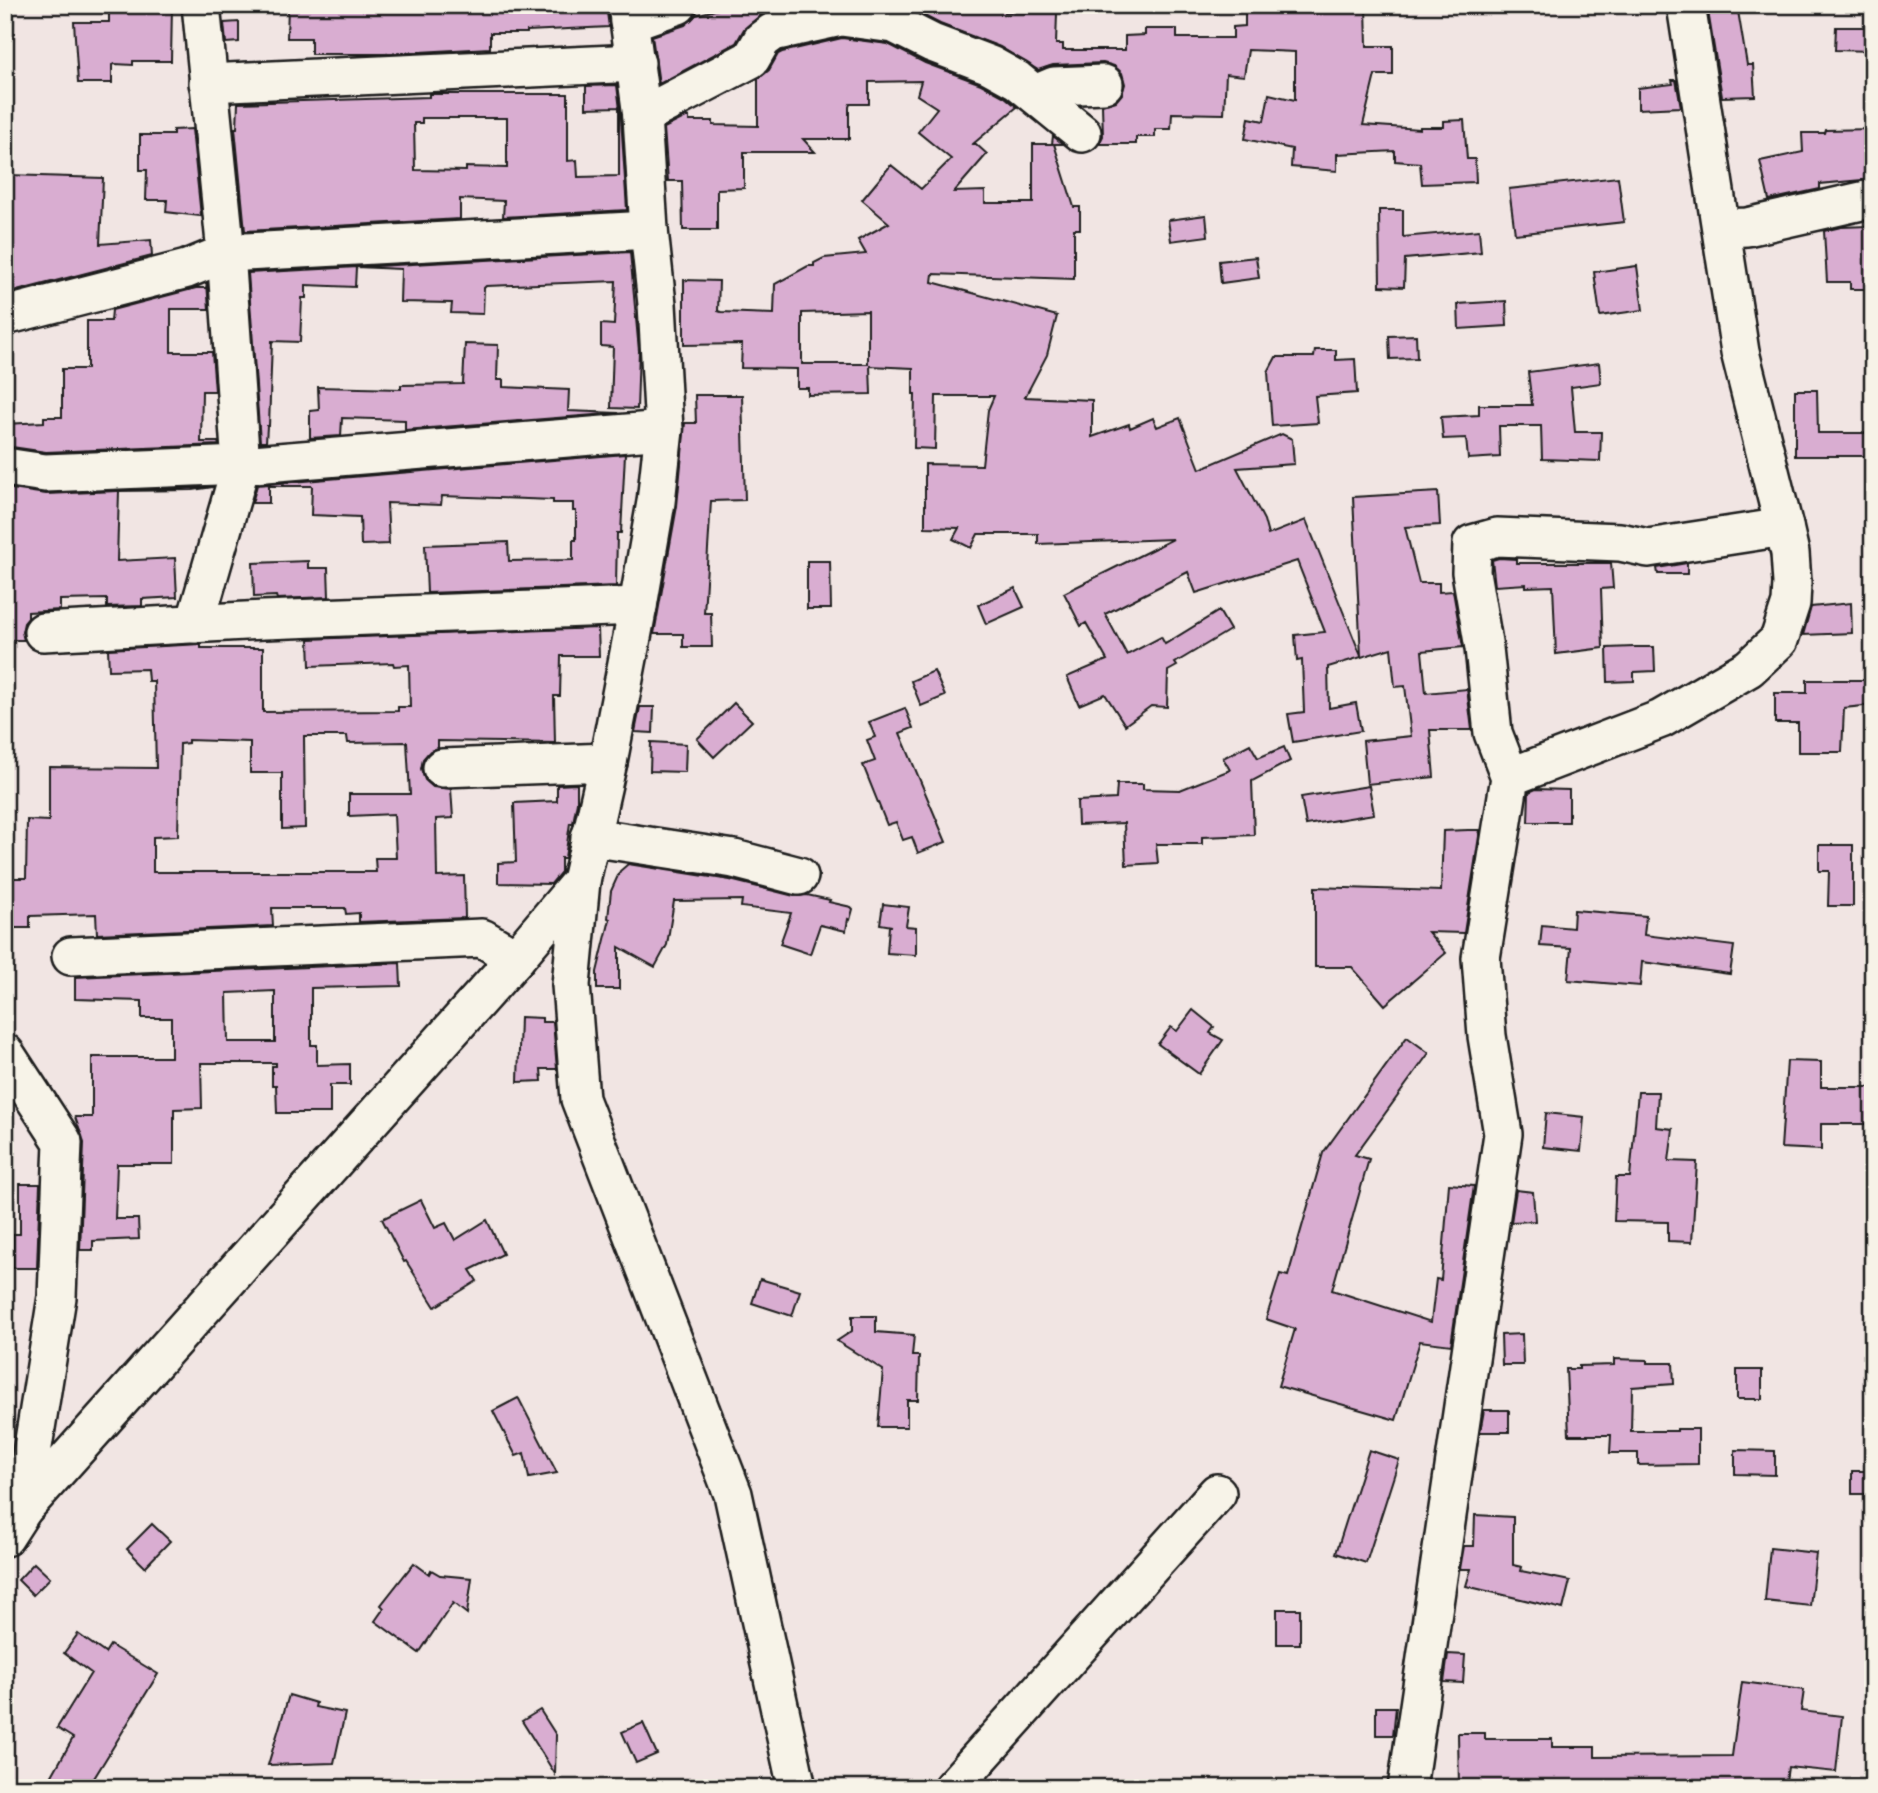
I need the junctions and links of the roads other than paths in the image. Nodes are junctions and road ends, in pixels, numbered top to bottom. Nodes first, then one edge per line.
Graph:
1 (201, 5) edge
2 (678, 5) edge
3 (1686, 5) edge
4 (628, 14) edge
5 (636, 63) junction
6 (208, 83) junction
7 (1104, 84) dead end
8 (1035, 94) junction
9 (642, 116) junction
10 (1082, 133) dead end
11 (1866, 200) dead end
12 (1722, 228) junction
13 (649, 230) junction
14 (226, 253) junction
15 (5, 316) edge
16 (664, 430) junction
17 (241, 465) junction
18 (5, 467) edge
19 (1784, 527) junction
20 (638, 606) junction
21 (195, 624) junction
22 (43, 632) dead end
23 (608, 762) junction
24 (442, 768) dead end
25 (1510, 777) junction
26 (590, 838) junction
27 (799, 876) dead end
28 (559, 926) junction
29 (482, 938) junction
30 (71, 956) dead end
31 (516, 958) junction
32 (5, 1053) edge
33 (1217, 1493) dead end
34 (14, 1523) edge
35 (797, 1788) edge
36 (952, 1788) edge
37 (1407, 1788) edge

1 - 6 street
2 - 4 street
3 - 12 street
4 - 5 street
5 - 6 street
5 - 9 street
6 - 14 street
7 - 8 street
8 - 9 street
8 - 10 street
9 - 13 street
11 - 12 street
12 - 19 street
13 - 14 street
13 - 16 street
14 - 15 street
14 - 17 street
16 - 17 street
16 - 20 street
17 - 18 street
17 - 21 street
19 - 25 street
19 - 25 street
20 - 21 street
20 - 23 street
21 - 22 street
23 - 24 street
23 - 26 street
25 - 37 street
26 - 27 street
26 - 28 street
28 - 29 street
28 - 31 street
28 - 35 street
29 - 30 street
29 - 31 street
31 - 34 street
32 - 34 street
33 - 36 street

